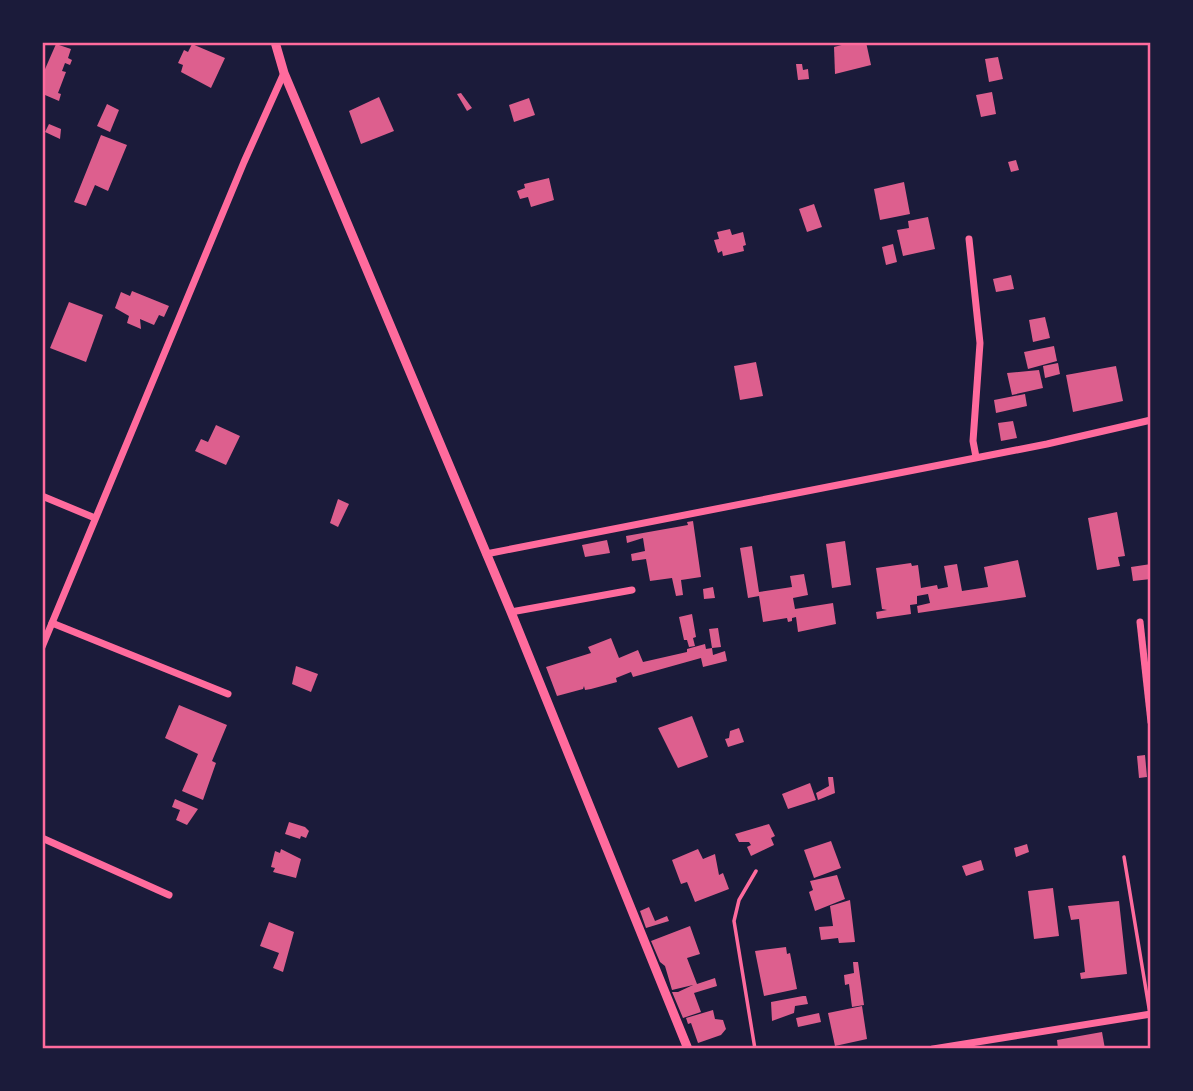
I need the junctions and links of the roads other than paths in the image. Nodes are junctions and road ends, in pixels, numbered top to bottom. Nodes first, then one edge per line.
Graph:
1 (275, 42) edge
2 (284, 73) junction
3 (969, 239) dead end
4 (1151, 420) edge
5 (976, 457) junction
6 (42, 496) edge
7 (95, 518) junction
8 (486, 554) junction
9 (632, 590) dead end
10 (511, 612) junction
11 (1140, 622) dead end
12 (52, 623) junction
13 (45, 631) edge
14 (42, 647) edge
15 (228, 694) dead end
16 (1151, 722) edge
17 (42, 838) edge
18 (1124, 857) dead end
19 (755, 871) dead end
20 (169, 895) dead end
21 (1151, 1015) edge
22 (688, 1049) edge
23 (755, 1049) edge
24 (933, 1049) edge

1 - 2 street
2 - 7 street
2 - 8 street
3 - 5 street
4 - 5 street
5 - 8 street
6 - 7 street
7 - 12 street
8 - 10 street
9 - 10 street
10 - 22 street
11 - 16 street
12 - 13 street
12 - 15 street
13 - 14 street
17 - 20 street
18 - 21 lane
19 - 23 lane
21 - 24 street

